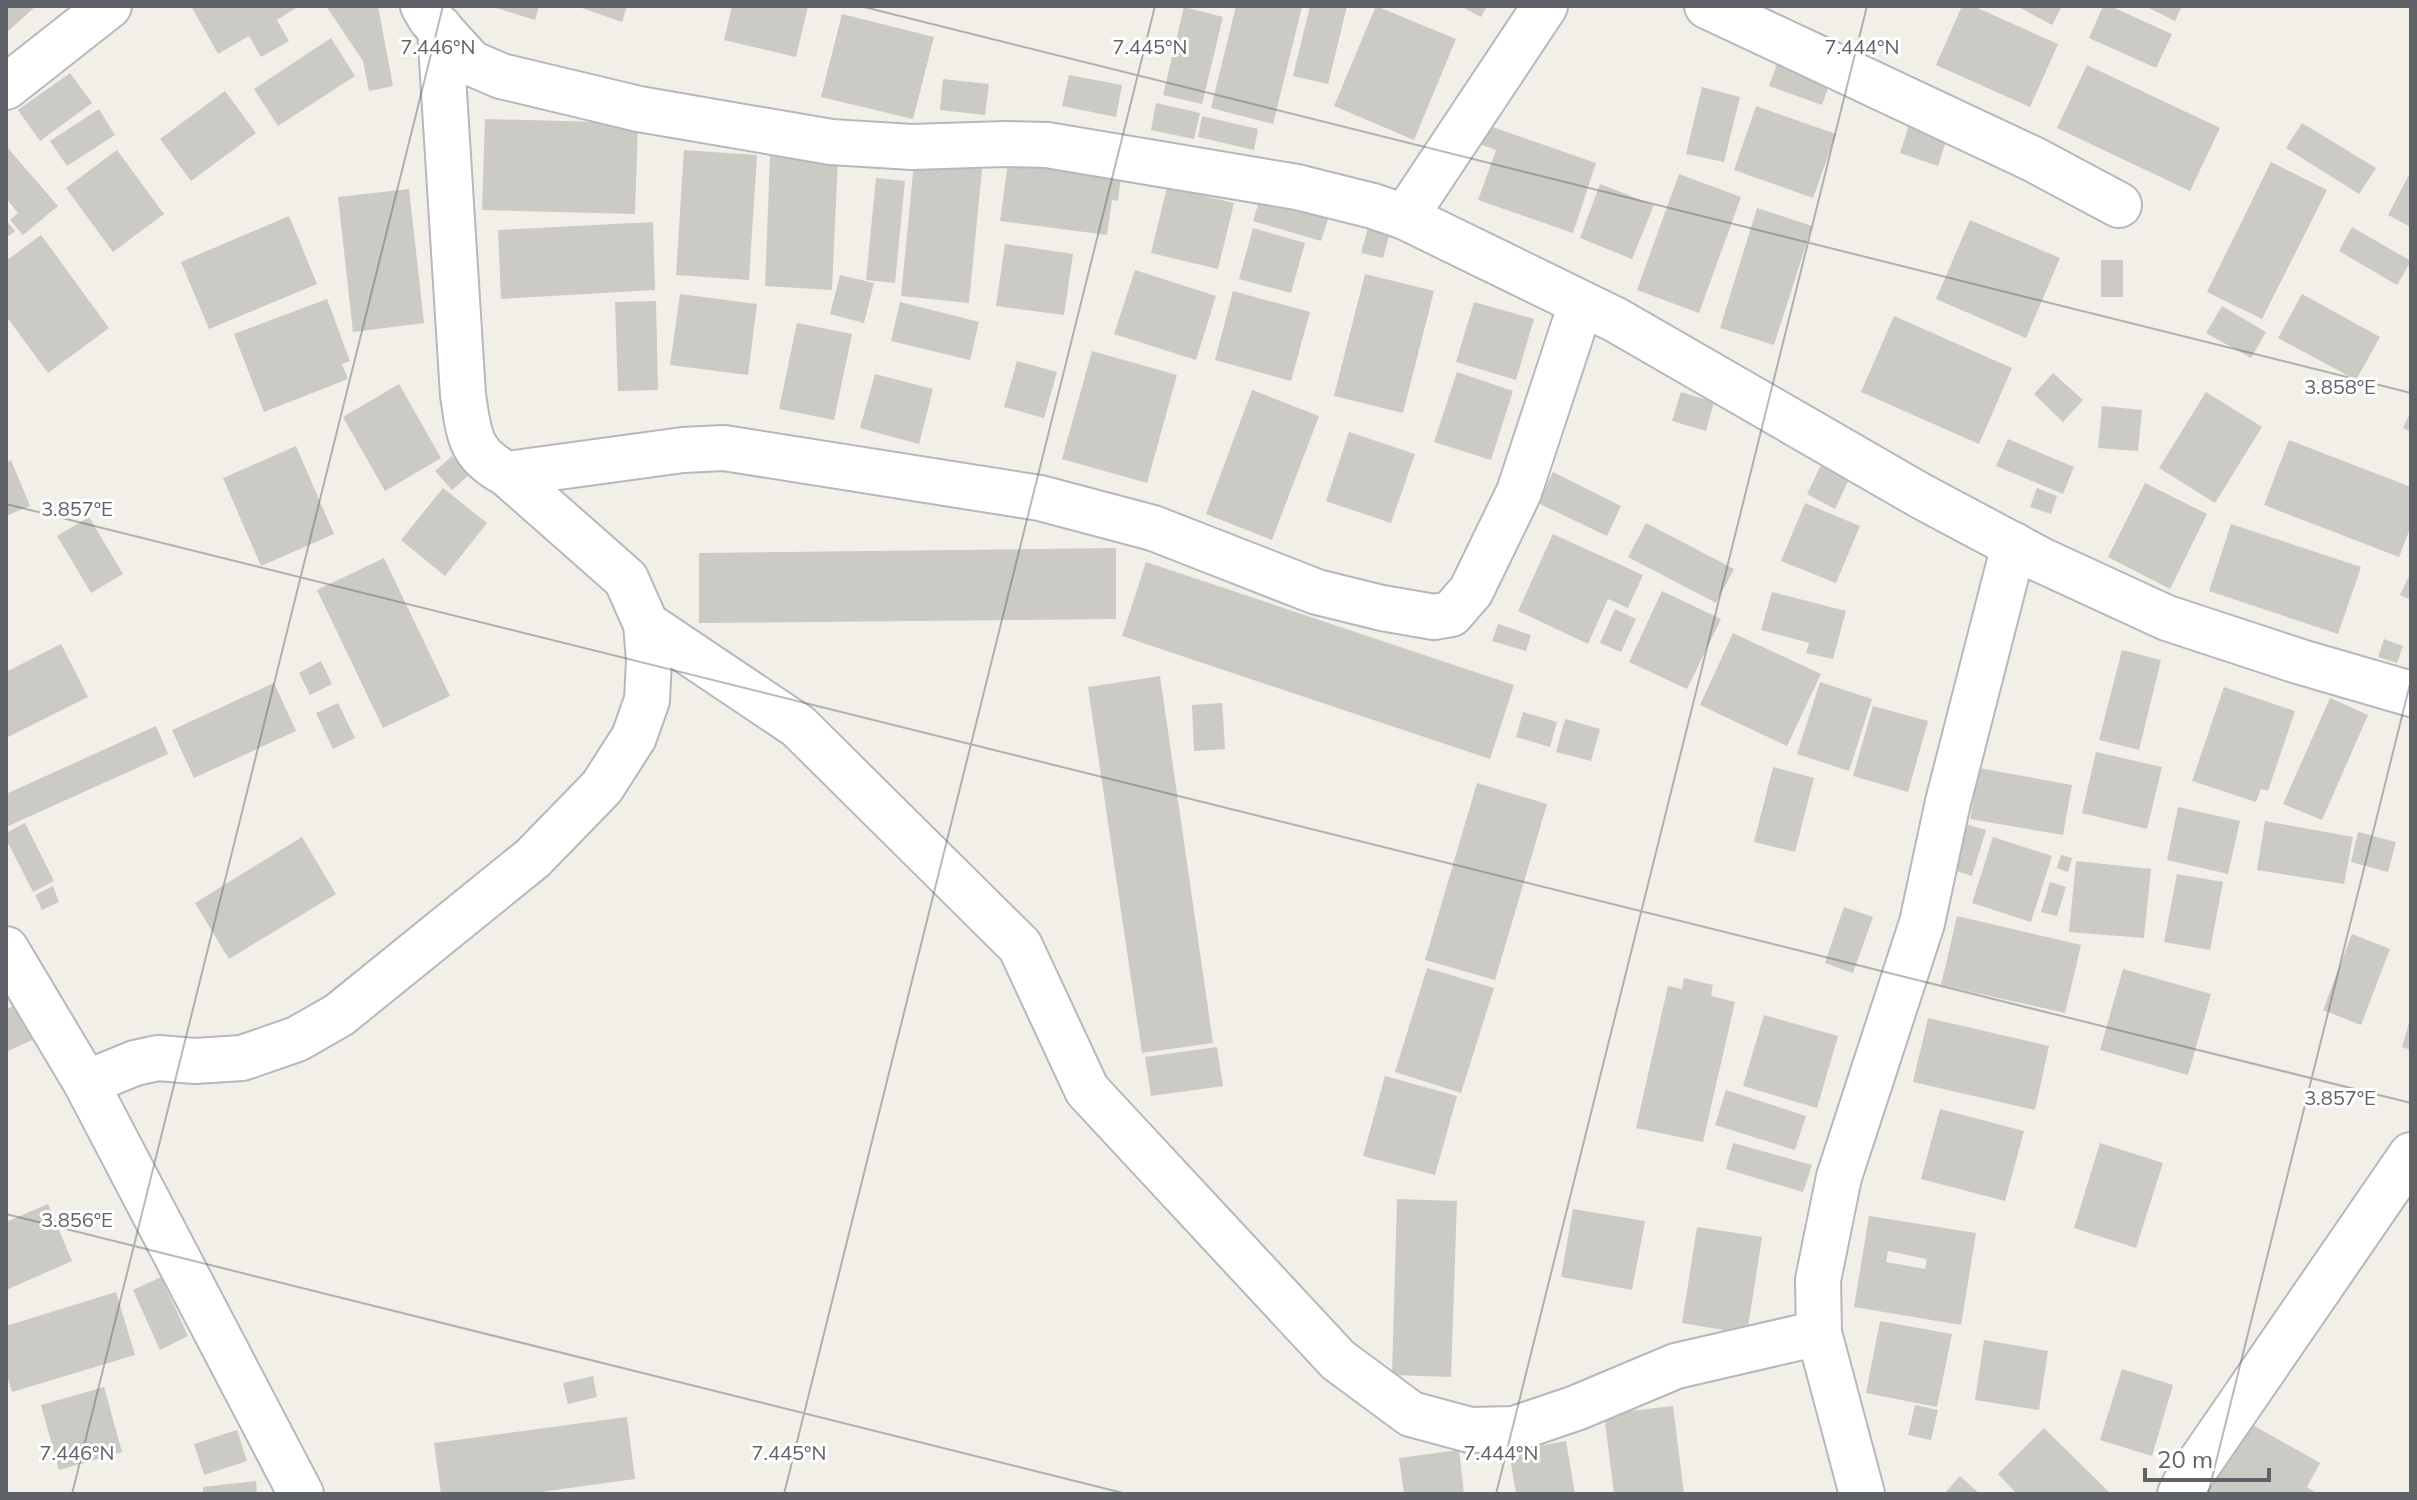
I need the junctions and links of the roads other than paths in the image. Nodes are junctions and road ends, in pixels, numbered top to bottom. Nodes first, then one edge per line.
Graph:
1 (109, 6) edge
2 (1545, 6) edge
3 (1707, 6) edge
4 (431, 17) edge
5 (6, 87) edge
6 (2119, 205) dead end
7 (1405, 217) junction
8 (1581, 304) junction
9 (507, 474) junction
10 (2014, 545) junction
11 (646, 624) junction
12 (2411, 694) edge
13 (6, 949) edge
14 (86, 1083) junction
15 (2411, 1155) edge
16 (1819, 1333) junction
17 (301, 1494) edge
18 (1862, 1494) edge
19 (2180, 1494) edge

1 - 5 street
2 - 7 street
3 - 6 street
4 - 7 street
4 - 9 street
7 - 8 street
8 - 9 street
8 - 10 street
9 - 11 street
10 - 12 street
10 - 16 street
11 - 14 street
11 - 16 street
13 - 14 street
14 - 17 street
15 - 19 street
16 - 18 street

